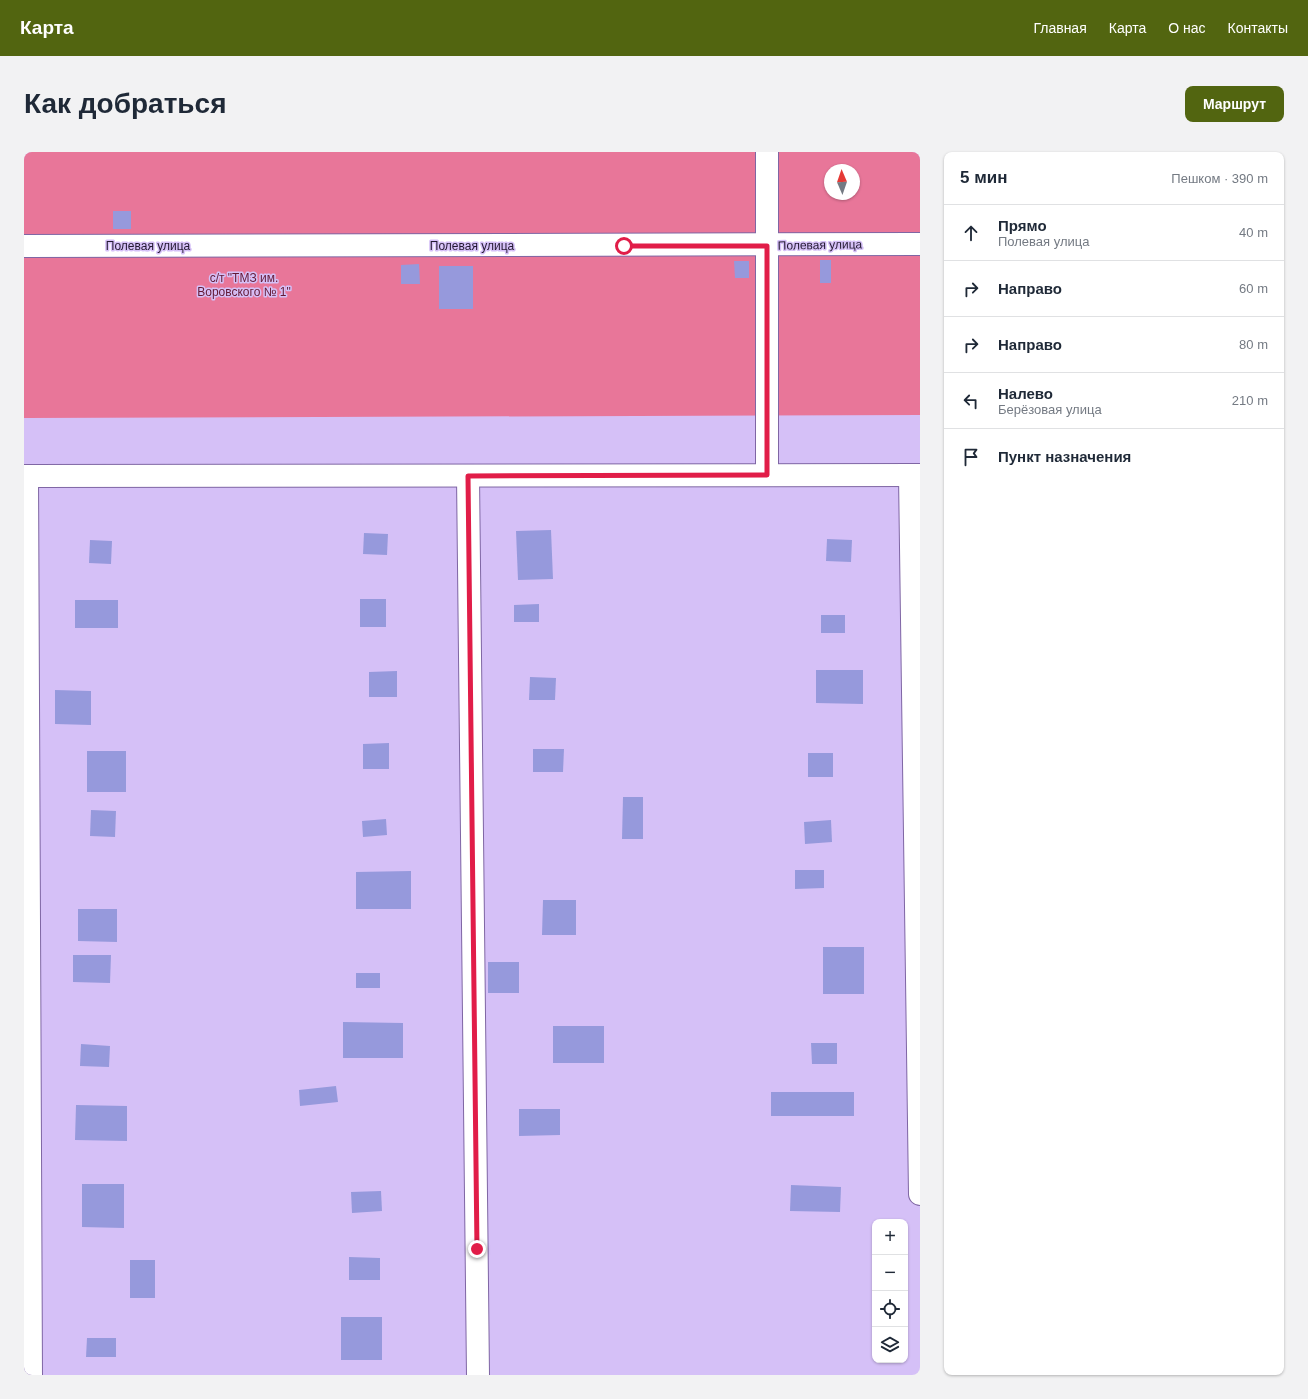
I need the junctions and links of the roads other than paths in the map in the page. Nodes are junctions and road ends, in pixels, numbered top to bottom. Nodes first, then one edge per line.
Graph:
1 (767, 152) edge
2 (920, 244) edge
3 (24, 246) edge
4 (767, 246) junction
5 (767, 475) junction
6 (915, 475) edge
7 (26, 476) edge
8 (468, 476) junction
9 (920, 1194) edge
10 (31, 1375) edge
11 (478, 1375) edge

1 - 4 street
2 - 4 street, Полевая улица
3 - 4 street, Полевая улица
4 - 5 street
5 - 6 street
5 - 8 street
6 - 9 street
7 - 8 street
7 - 10 street
8 - 11 street

